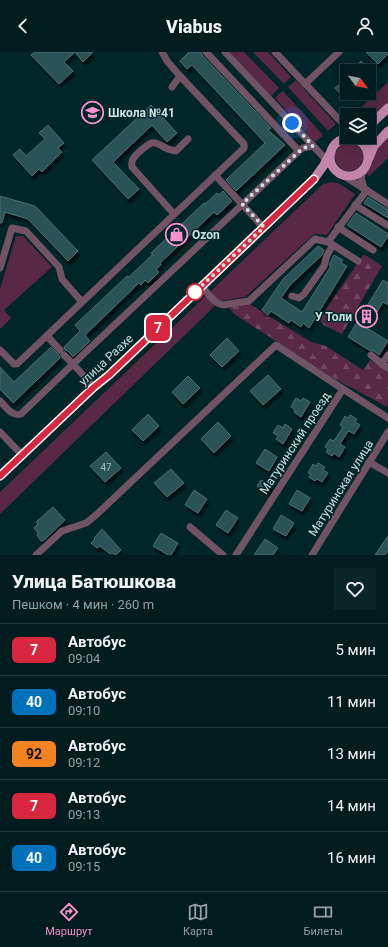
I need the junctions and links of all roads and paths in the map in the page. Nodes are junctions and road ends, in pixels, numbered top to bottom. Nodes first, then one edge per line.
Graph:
1 (162, 52) edge
2 (206, 52) edge
3 (225, 52) edge
4 (274, 52) edge
5 (339, 52) edge
6 (180, 76) junction
7 (305, 84) junction
8 (172, 86) dead end
9 (388, 108) edge
10 (376, 119) edge
11 (340, 121) edge
12 (388, 131) edge
13 (188, 139) dead end
14 (340, 141) edge
15 (363, 144) edge
16 (313, 146) junction
17 (299, 151) junction
18 (330, 160) junction
19 (367, 165) junction
20 (341, 174) junction
21 (215, 176) junction
22 (314, 179) junction
23 (365, 189) junction
24 (242, 204) junction
25 (388, 204) edge
26 (355, 205) junction
27 (174, 214) junction
28 (387, 225) dead end
29 (264, 227) junction
30 (338, 227) junction
31 (330, 243) junction
32 (373, 250) dead end
33 (358, 261) dead end
34 (0, 268) edge
35 (202, 286) junction
36 (292, 296) dead end
37 (82, 302) junction
38 (46, 336) junction
39 (0, 350) edge
40 (371, 355) dead end
41 (388, 355) edge
42 (73, 364) junction
43 (385, 366) edge
44 (94, 387) junction
45 (343, 389) junction
46 (0, 401) edge
47 (388, 418) edge
48 (0, 432) edge
49 (388, 432) edge
50 (22, 455) junction
51 (369, 462) junction
52 (388, 473) edge
53 (0, 476) edge
54 (190, 527) dead end
55 (36, 555) edge
56 (223, 555) edge
57 (236, 555) edge
58 (312, 555) edge

1 - 6 street
2 - 17 street
3 - 16 street
4 - 7 street
5 - 7 street
6 - 8 street
6 - 21 street
7 - 11 street
9 - 10 main road
12 - 19 main road
13 - 27 street
14 - 18 main road
15 - 19 main road
16 - 17 street
16 - 18 street
17 - 24 street
18 - 20 main road
18 - 22 main road
19 - 20 main road
19 - 23 street
20 - 22 main road
20 - 23 street
21 - 24 street
21 - 27 street
22 - 29 main road, улица Раахе
23 - 25 street
23 - 26 street
24 - 29 street
24 - 42 street
26 - 28 street
26 - 30 street
27 - 37 street
29 - 35 main road, улица Раахе
30 - 31 street
30 - 32 street
31 - 33 street
31 - 35 street
31 - 36 street
34 - 37 street
35 - 44 main road, улица Раахе
37 - 38 street
38 - 39 street
38 - 42 street
40 - 43 street
41 - 43 street
42 - 44 street
42 - 46 street
44 - 50 main road, улица Раахе
45 - 47 street, Матуринский проезд
45 - 55 street
45 - 57 street, Матуринский проезд
48 - 50 street
49 - 51 street, Матуринская улица
50 - 53 main road, улица Раахе
51 - 52 street
51 - 58 street, Матуринская улица
54 - 56 street

